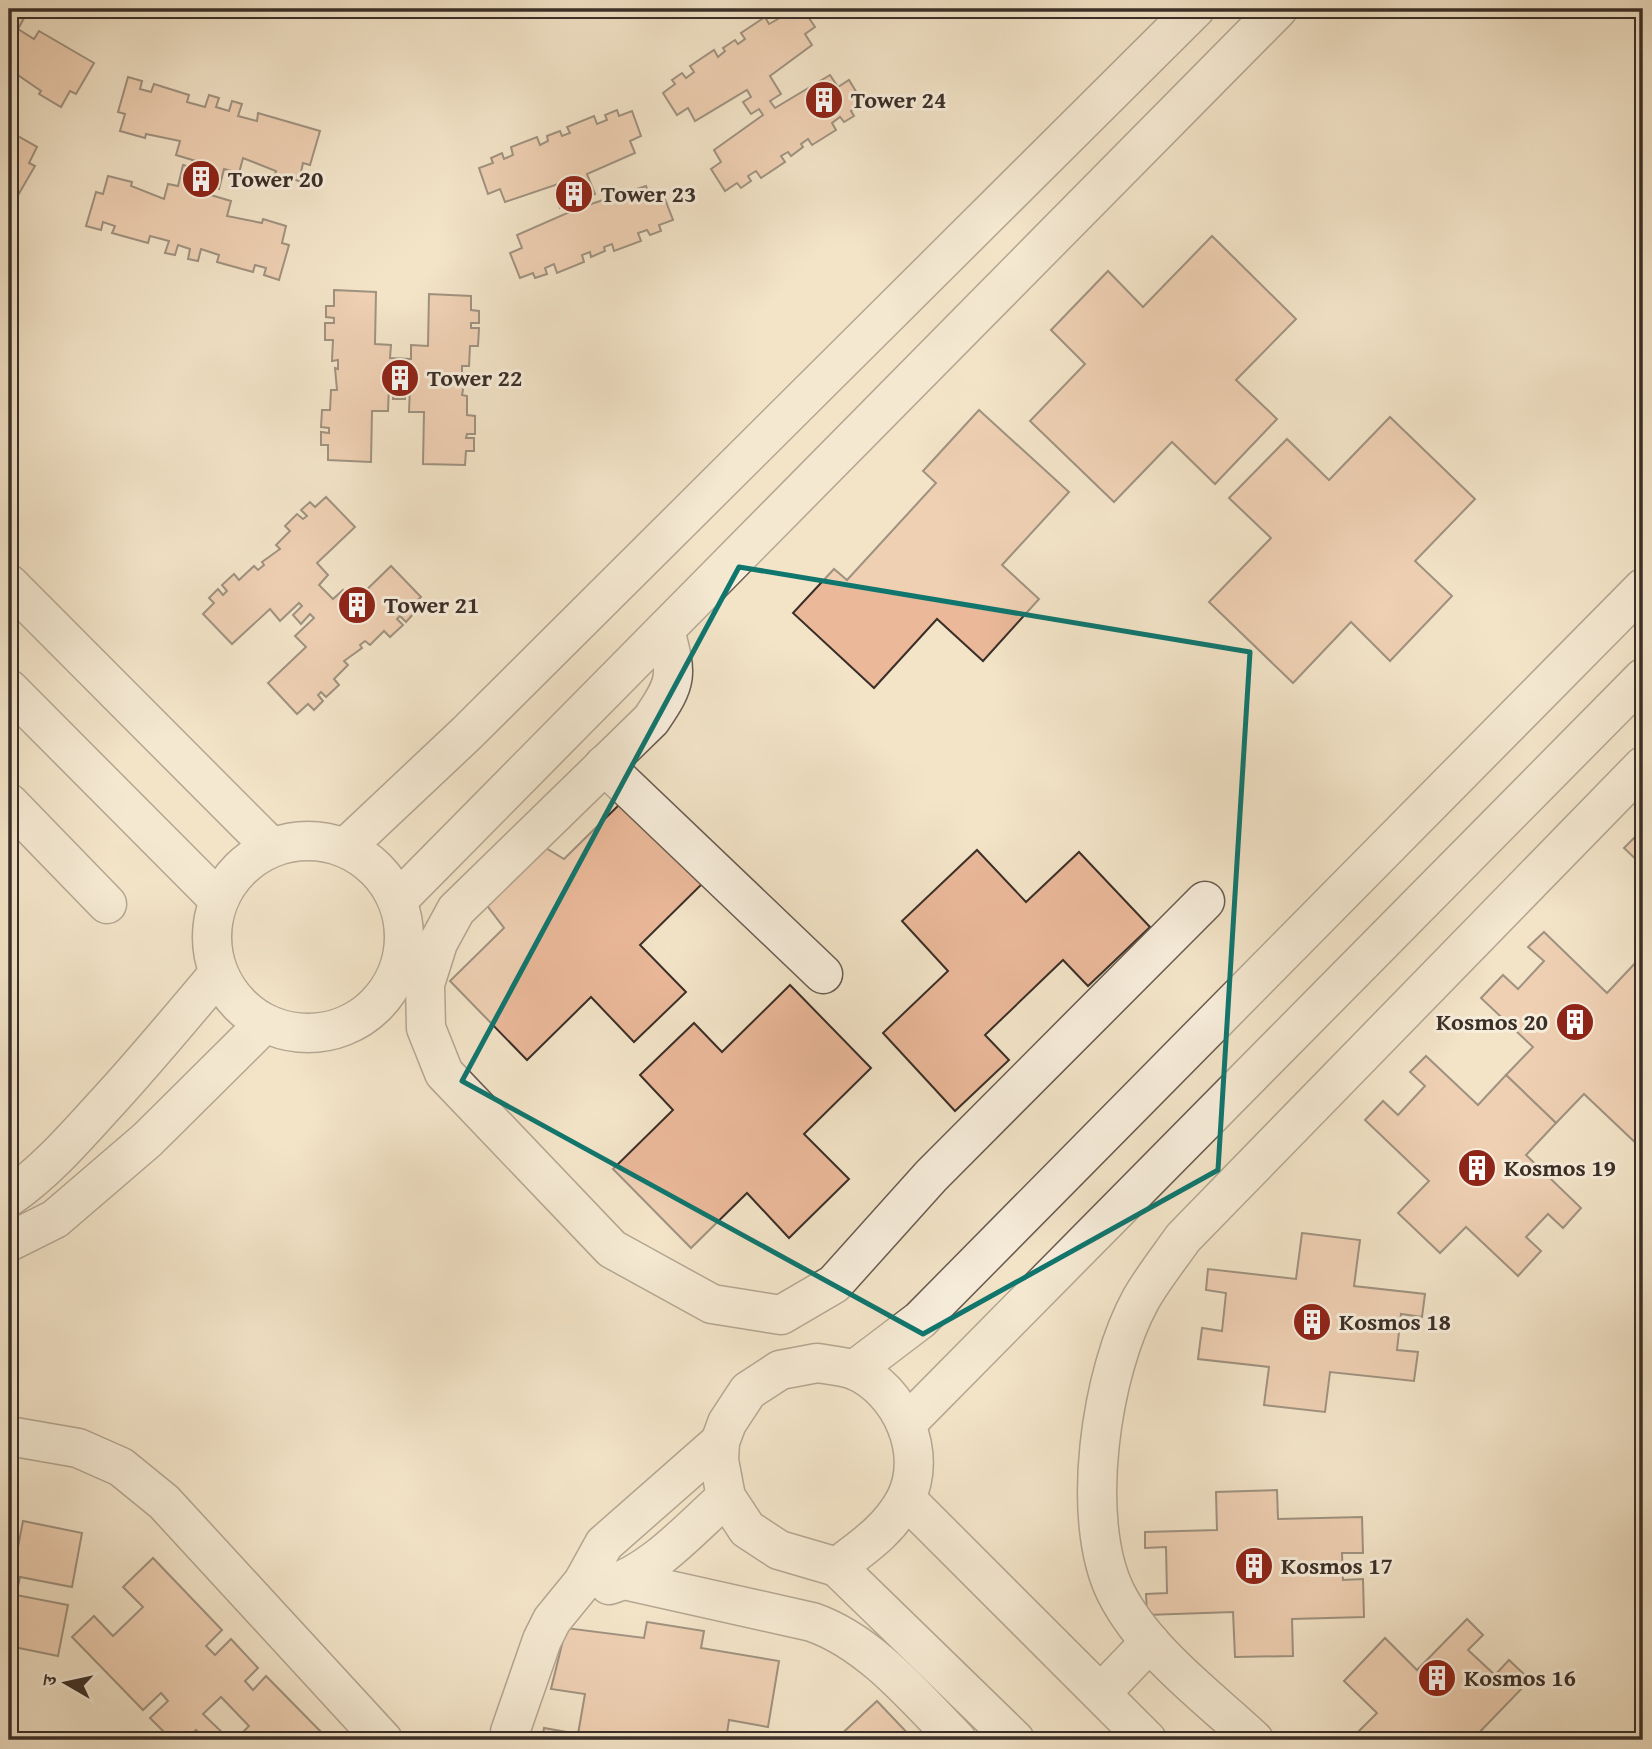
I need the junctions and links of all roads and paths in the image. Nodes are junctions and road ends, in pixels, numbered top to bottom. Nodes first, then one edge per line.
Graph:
1 (1195, 9) edge
2 (1278, 9) edge
3 (9, 584) edge
4 (1643, 588) edge
5 (665, 630) junction
6 (1643, 678) edge
7 (9, 689) edge
8 (604, 765) junction
9 (1643, 766) edge
10 (9, 803) edge
11 (271, 847) junction
12 (346, 847) junction
13 (218, 899) junction
14 (398, 900) junction
15 (1205, 901) dead end
16 (107, 904) dead end
17 (218, 974) junction
18 (823, 974) dead end
19 (264, 1024) junction
20 (9, 1197) edge
21 (9, 1242) edge
22 (854, 1370) junction
23 (907, 1423) junction
24 (9, 1436) edge
25 (720, 1441) junction
26 (726, 1497) junction
27 (906, 1499) junction
28 (837, 1567) junction
29 (624, 1580) junction
30 (583, 1582) junction
31 (1150, 1642) junction
32 (1102, 1692) junction
33 (510, 1732) dead end
34 (383, 1740) edge
35 (957, 1740) edge
36 (1015, 1740) edge
37 (1147, 1740) edge
38 (1254, 1740) edge

1 - 12 street
2 - 5 street
3 - 11 street
4 - 22 street
5 - 8 street
5 - 14 street
6 - 23 street
7 - 13 street
8 - 15 street
8 - 18 street
9 - 31 street
10 - 16 street
11 - 12 street
11 - 13 street
12 - 14 street
13 - 17 street
14 - 19 street
17 - 19 street
17 - 20 street
19 - 21 street
22 - 23 street
22 - 25 street
23 - 27 street
24 - 34 street
25 - 26 street
25 - 30 street
26 - 28 street
26 - 29 street
27 - 28 street
27 - 32 street
28 - 36 street
29 - 30 street
29 - 35 street
30 - 33 street
31 - 32 street
31 - 38 street
32 - 37 street

